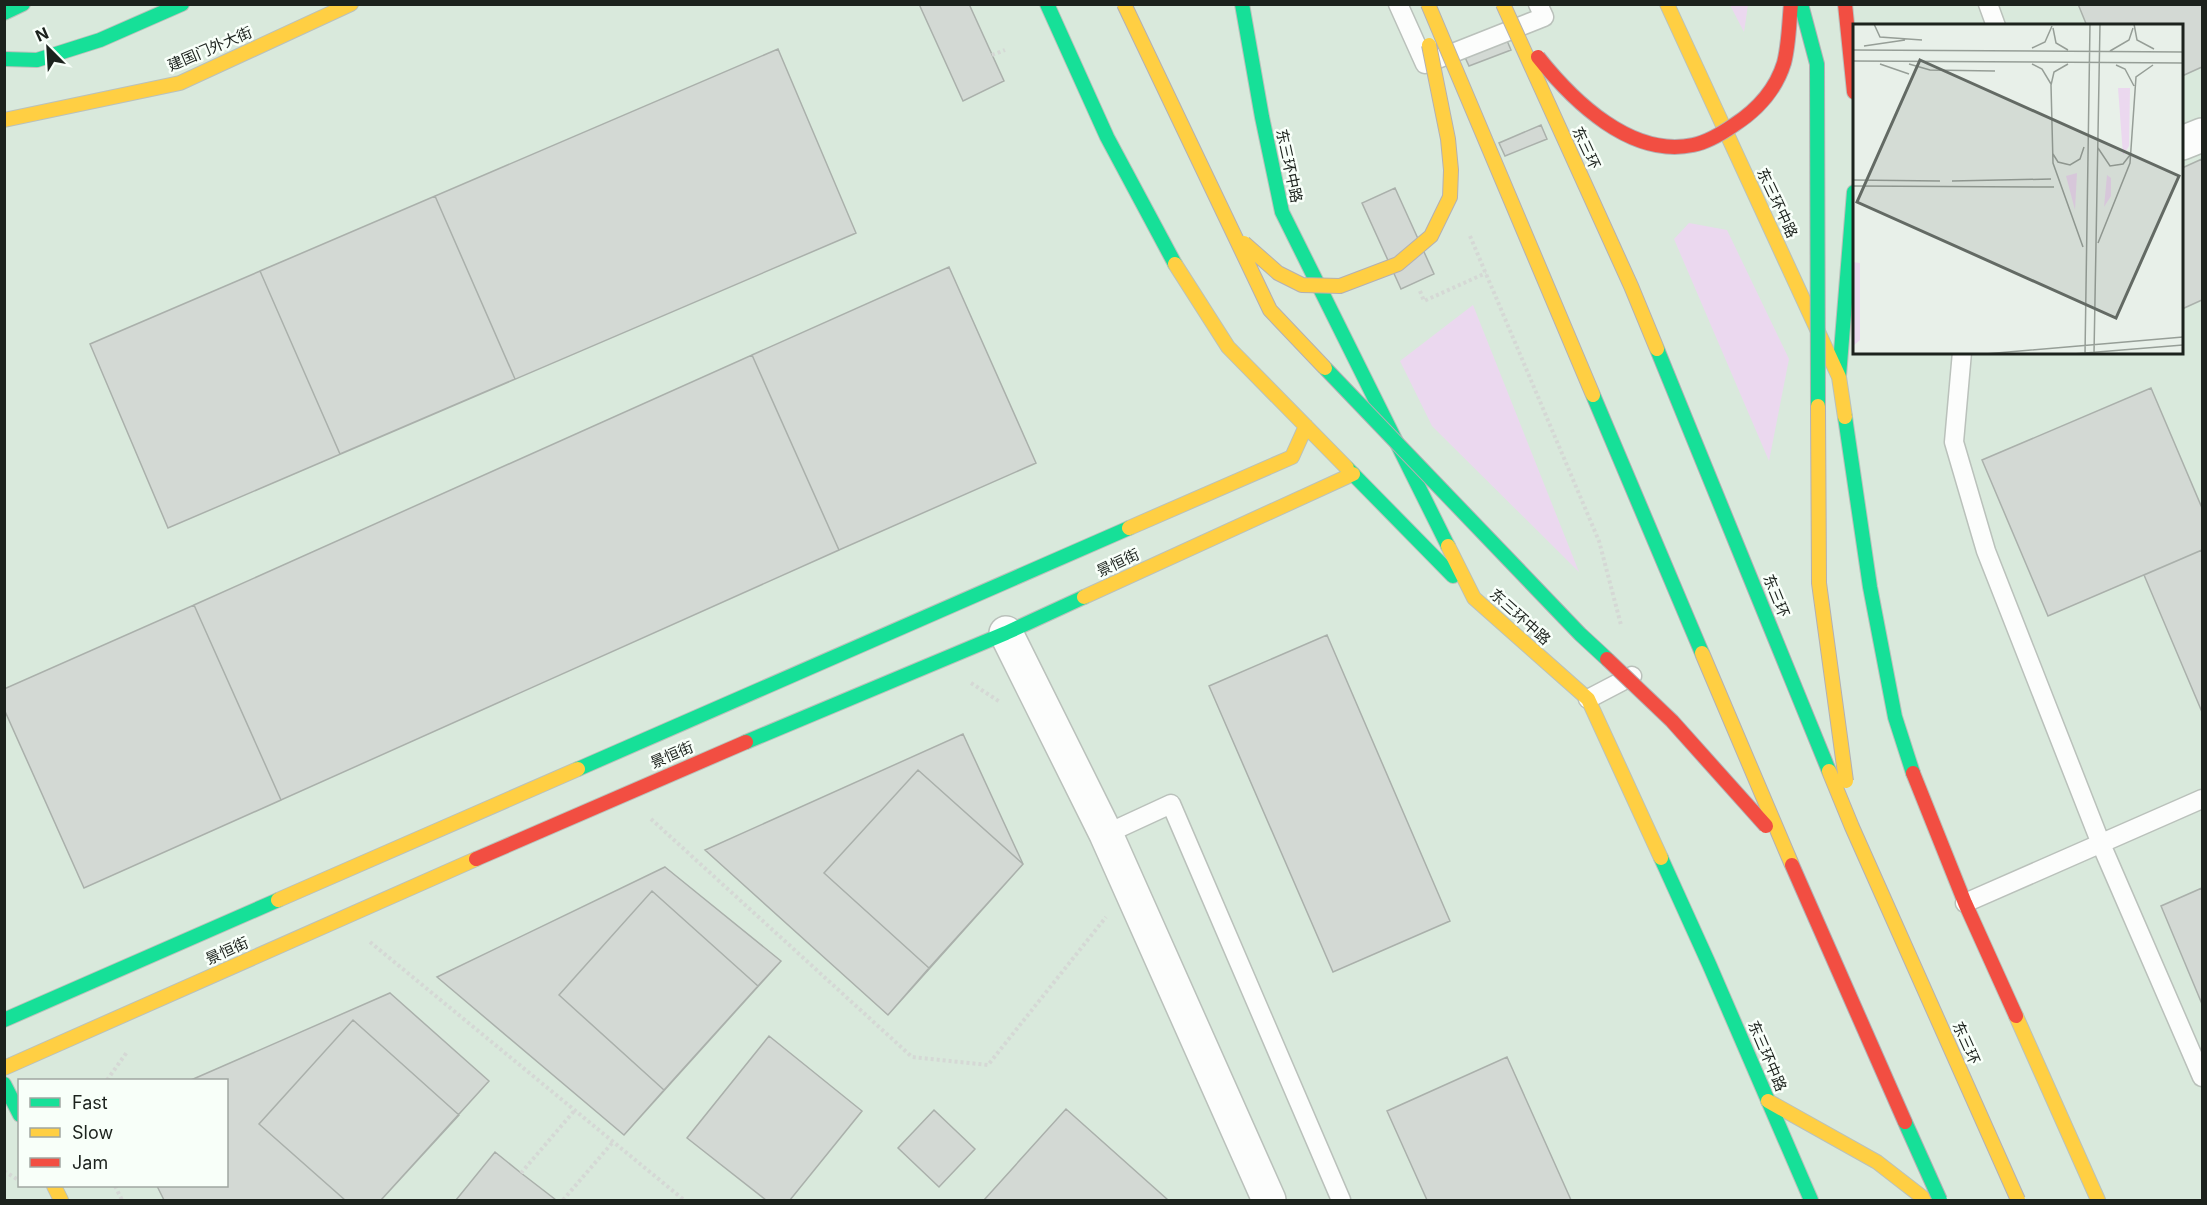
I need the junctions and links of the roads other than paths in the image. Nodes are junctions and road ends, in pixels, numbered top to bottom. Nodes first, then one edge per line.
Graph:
1 (23, 4) edge
2 (182, 4) edge
3 (351, 4) edge
4 (1047, 4) edge
5 (1124, 4) edge
6 (1242, 4) edge
7 (1398, 4) edge
8 (1421, 4) edge
9 (1428, 4) edge
10 (1539, 4) edge
11 (1667, 4) edge
12 (1791, 4) edge
13 (1801, 4) edge
14 (1845, 4) edge
15 (1988, 4) edge
16 (1506, 11) edge
17 (4, 13) edge
18 (1995, 24) edge
19 (4, 59) edge
20 (1853, 82) edge
21 (4, 120) edge
22 (2202, 135) edge
23 (2183, 142) edge
24 (1853, 222) edge
25 (1230, 230) junction
26 (1851, 281) edge
27 (1962, 354) edge
28 (1839, 377) junction
29 (1306, 426) junction
30 (1353, 474) junction
31 (1474, 598) junction
32 (1006, 633) junction
33 (1634, 675) road end
34 (1588, 699) junction
35 (2202, 799) edge
36 (1852, 827) junction
37 (1106, 834) junction
38 (1783, 844) junction
39 (2101, 844) junction
40 (1965, 903) junction
41 (4, 1020) edge
42 (4, 1068) edge
43 (2202, 1077) edge
44 (4, 1084) edge
45 (1768, 1101) junction
46 (18, 1111) edge
47 (1269, 1200) edge
48 (1341, 1200) edge
49 (1811, 1200) edge
50 (1926, 1200) edge
51 (1940, 1200) edge
52 (2018, 1200) edge
53 (2098, 1200) edge

1 - 17 main road
2 - 19 main road
3 - 21 main road, 建国门外大街
4 - 29 main road
5 - 25 main road, bridge
6 - 31 main road, 东三环中路
7 - 10 lane
8 - 25 main road, bridge
9 - 38 main road, bridge
11 - 28 main road, 东三环中路
12 - 16 main road, bridge
13 - 36 main road, bridge
14 - 20 main road
15 - 18 lane
16 - 36 main road, 东三环, bridge
22 - 23 street
24 - 26 main road
25 - 38 main road, bridge
26 - 28 main road
27 - 39 lane
28 - 40 main road, 东三环中路
29 - 30 main road
29 - 41 main road, 景恒街
30 - 31 main road
30 - 32 main road, 景恒街
31 - 34 main road, 东三环中路
32 - 37 street
32 - 42 main road, 景恒街
33 - 34 lane
34 - 45 main road, 东三环中路
35 - 39 lane
36 - 52 main road, 东三环, bridge
37 - 47 street
37 - 48 lane
38 - 51 main road, bridge
39 - 40 lane
39 - 43 lane
40 - 53 main road, 东三环中路
44 - 46 main road
45 - 49 main road, 东三环中路
45 - 50 main road

